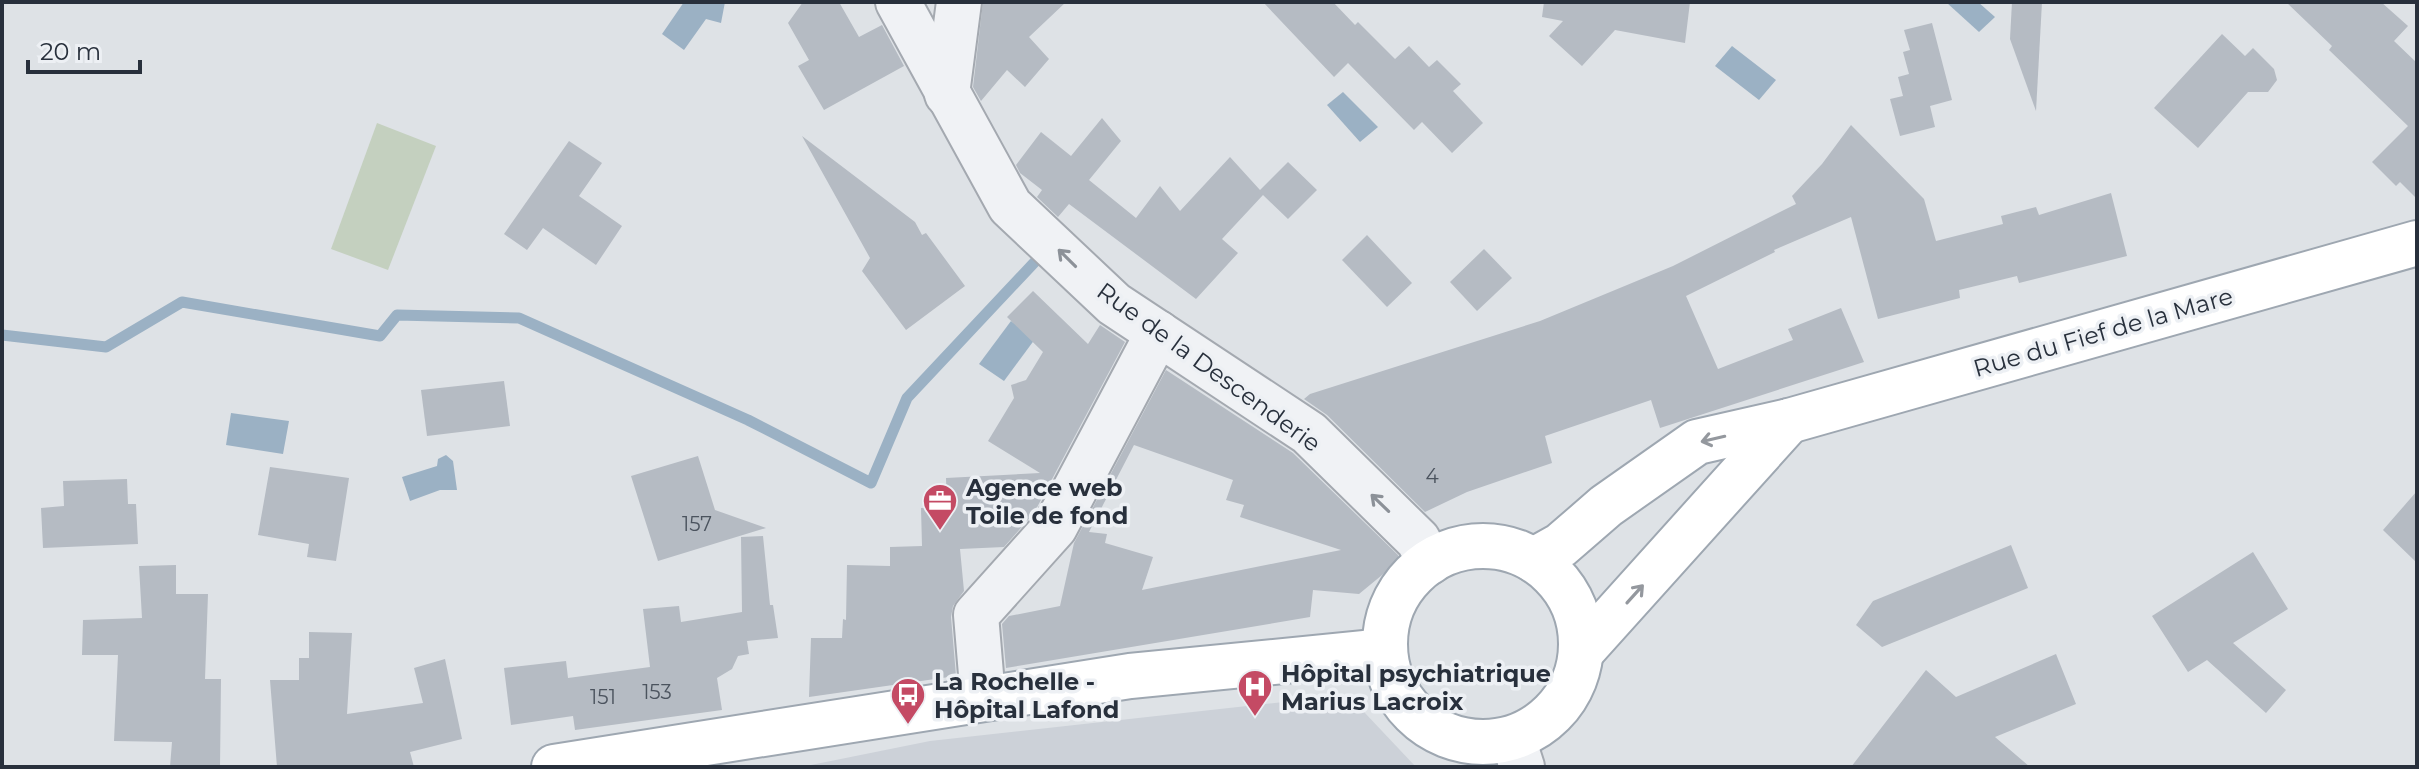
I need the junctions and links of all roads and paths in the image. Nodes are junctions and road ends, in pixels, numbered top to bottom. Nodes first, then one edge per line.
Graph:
1 (898, 2) edge
2 (959, 2) edge
3 (947, 94) junction
4 (2417, 243) edge
5 (1158, 333) junction
6 (1789, 421) junction
7 (1534, 560) junction
8 (1430, 562) junction
9 (1385, 651) junction
10 (1582, 651) junction
11 (983, 698) junction
12 (1517, 753) edge
13 (554, 767) edge

1 - 3 street, Rue de la Descenderie
2 - 3 street
5 -> 3 street, Rue de la Descenderie
4 - 6 main road, Rue du Fief de la Mare
8 -> 5 street, Rue de la Descenderie
5 - 11 street
6 -> 7 main road, Rue du Fief de la Mare
10 -> 6 main road
7 - 8 main road
7 - 10 main road
8 - 9 main road
9 - 11 main road
9 - 12 main road
10 - 12 main road
11 - 13 main road

